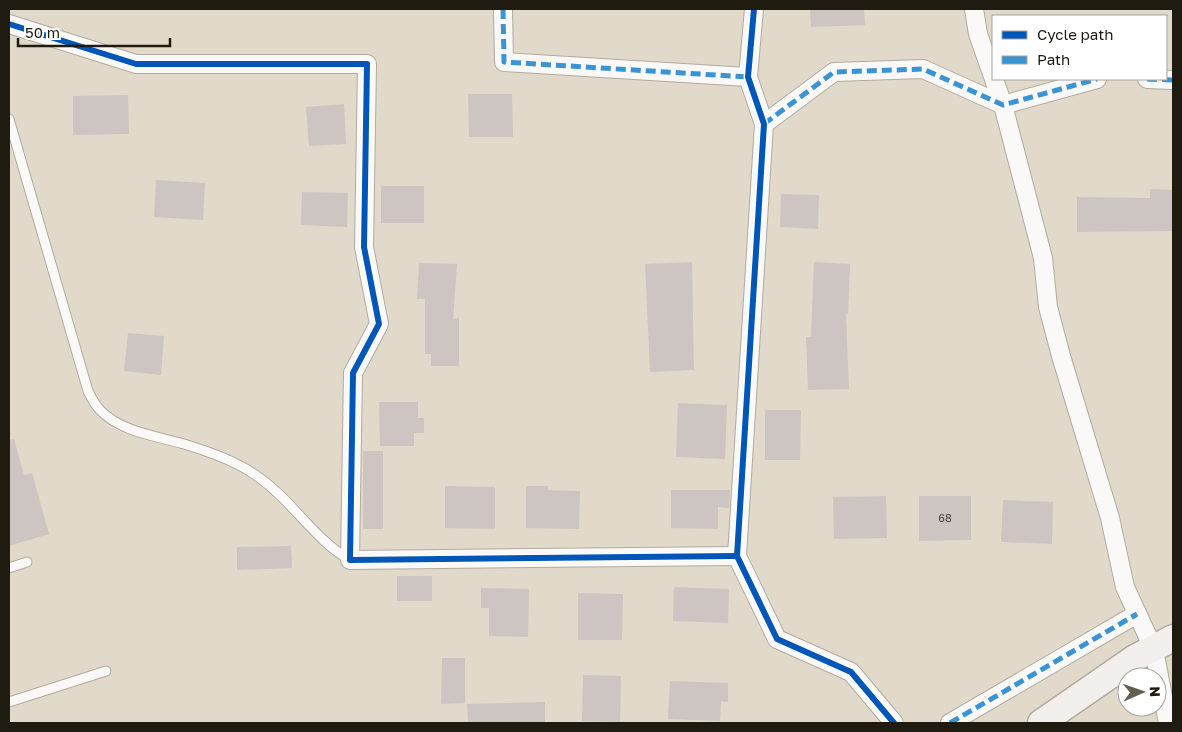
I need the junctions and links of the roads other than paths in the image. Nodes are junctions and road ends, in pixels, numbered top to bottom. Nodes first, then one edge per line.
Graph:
1 (503, 9) edge
2 (754, 9) edge
3 (974, 9) edge
4 (9, 24) edge
5 (992, 74) edge
6 (748, 77) junction
7 (994, 80) edge
8 (1093, 80) edge
9 (1003, 105) junction
10 (9, 120) edge
11 (764, 124) junction
12 (737, 556) junction
13 (350, 560) junction
14 (28, 562) dead end
15 (9, 568) edge
16 (1137, 614) junction
17 (1154, 649) edge
18 (106, 671) dead end
19 (9, 702) edge
20 (894, 723) edge
21 (950, 723) edge
22 (1042, 723) edge
23 (1168, 723) edge

1 - 6 street
2 - 6 street
3 - 5 street
4 - 13 street
6 - 11 street
7 - 9 street
8 - 9 street
9 - 11 street
9 - 16 street
10 - 13 lane
11 - 12 street
12 - 13 street
12 - 20 street
14 - 15 lane
16 - 17 street
16 - 21 street
17 - 22 street
17 - 23 street
18 - 19 lane

